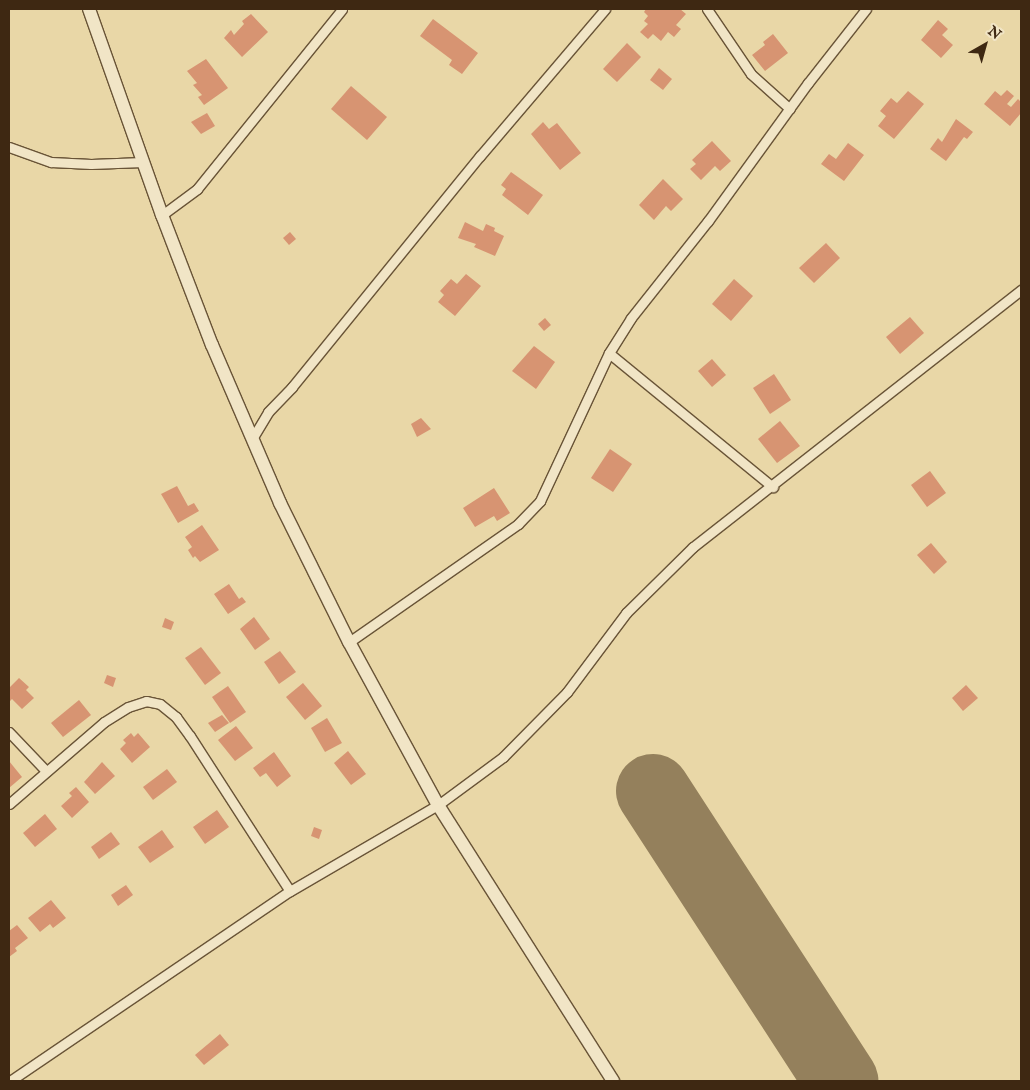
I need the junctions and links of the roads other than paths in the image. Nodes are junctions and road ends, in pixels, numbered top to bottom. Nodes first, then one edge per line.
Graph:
1 (89, 9) edge
2 (342, 9) edge
3 (605, 9) edge
4 (707, 9) edge
5 (866, 9) edge
6 (790, 108) junction
7 (9, 147) edge
8 (143, 162) junction
9 (162, 215) junction
10 (1021, 290) edge
11 (609, 352) junction
12 (252, 439) junction
13 (773, 486) junction
14 (349, 642) junction
15 (9, 732) edge
16 (46, 770) junction
17 (9, 804) edge
18 (438, 805) junction
19 (290, 891) junction
20 (10, 1081) edge
21 (613, 1081) edge

1 - 8 main road
2 - 9 street
3 - 12 street
4 - 6 street
5 - 6 street
6 - 11 street
7 - 8 street
8 - 9 main road
9 - 12 main road
10 - 13 street
11 - 13 street
11 - 14 street
12 - 14 main road
13 - 18 street
14 - 18 main road
15 - 16 street
16 - 17 street
16 - 19 street
18 - 19 street
18 - 21 main road
19 - 20 street

